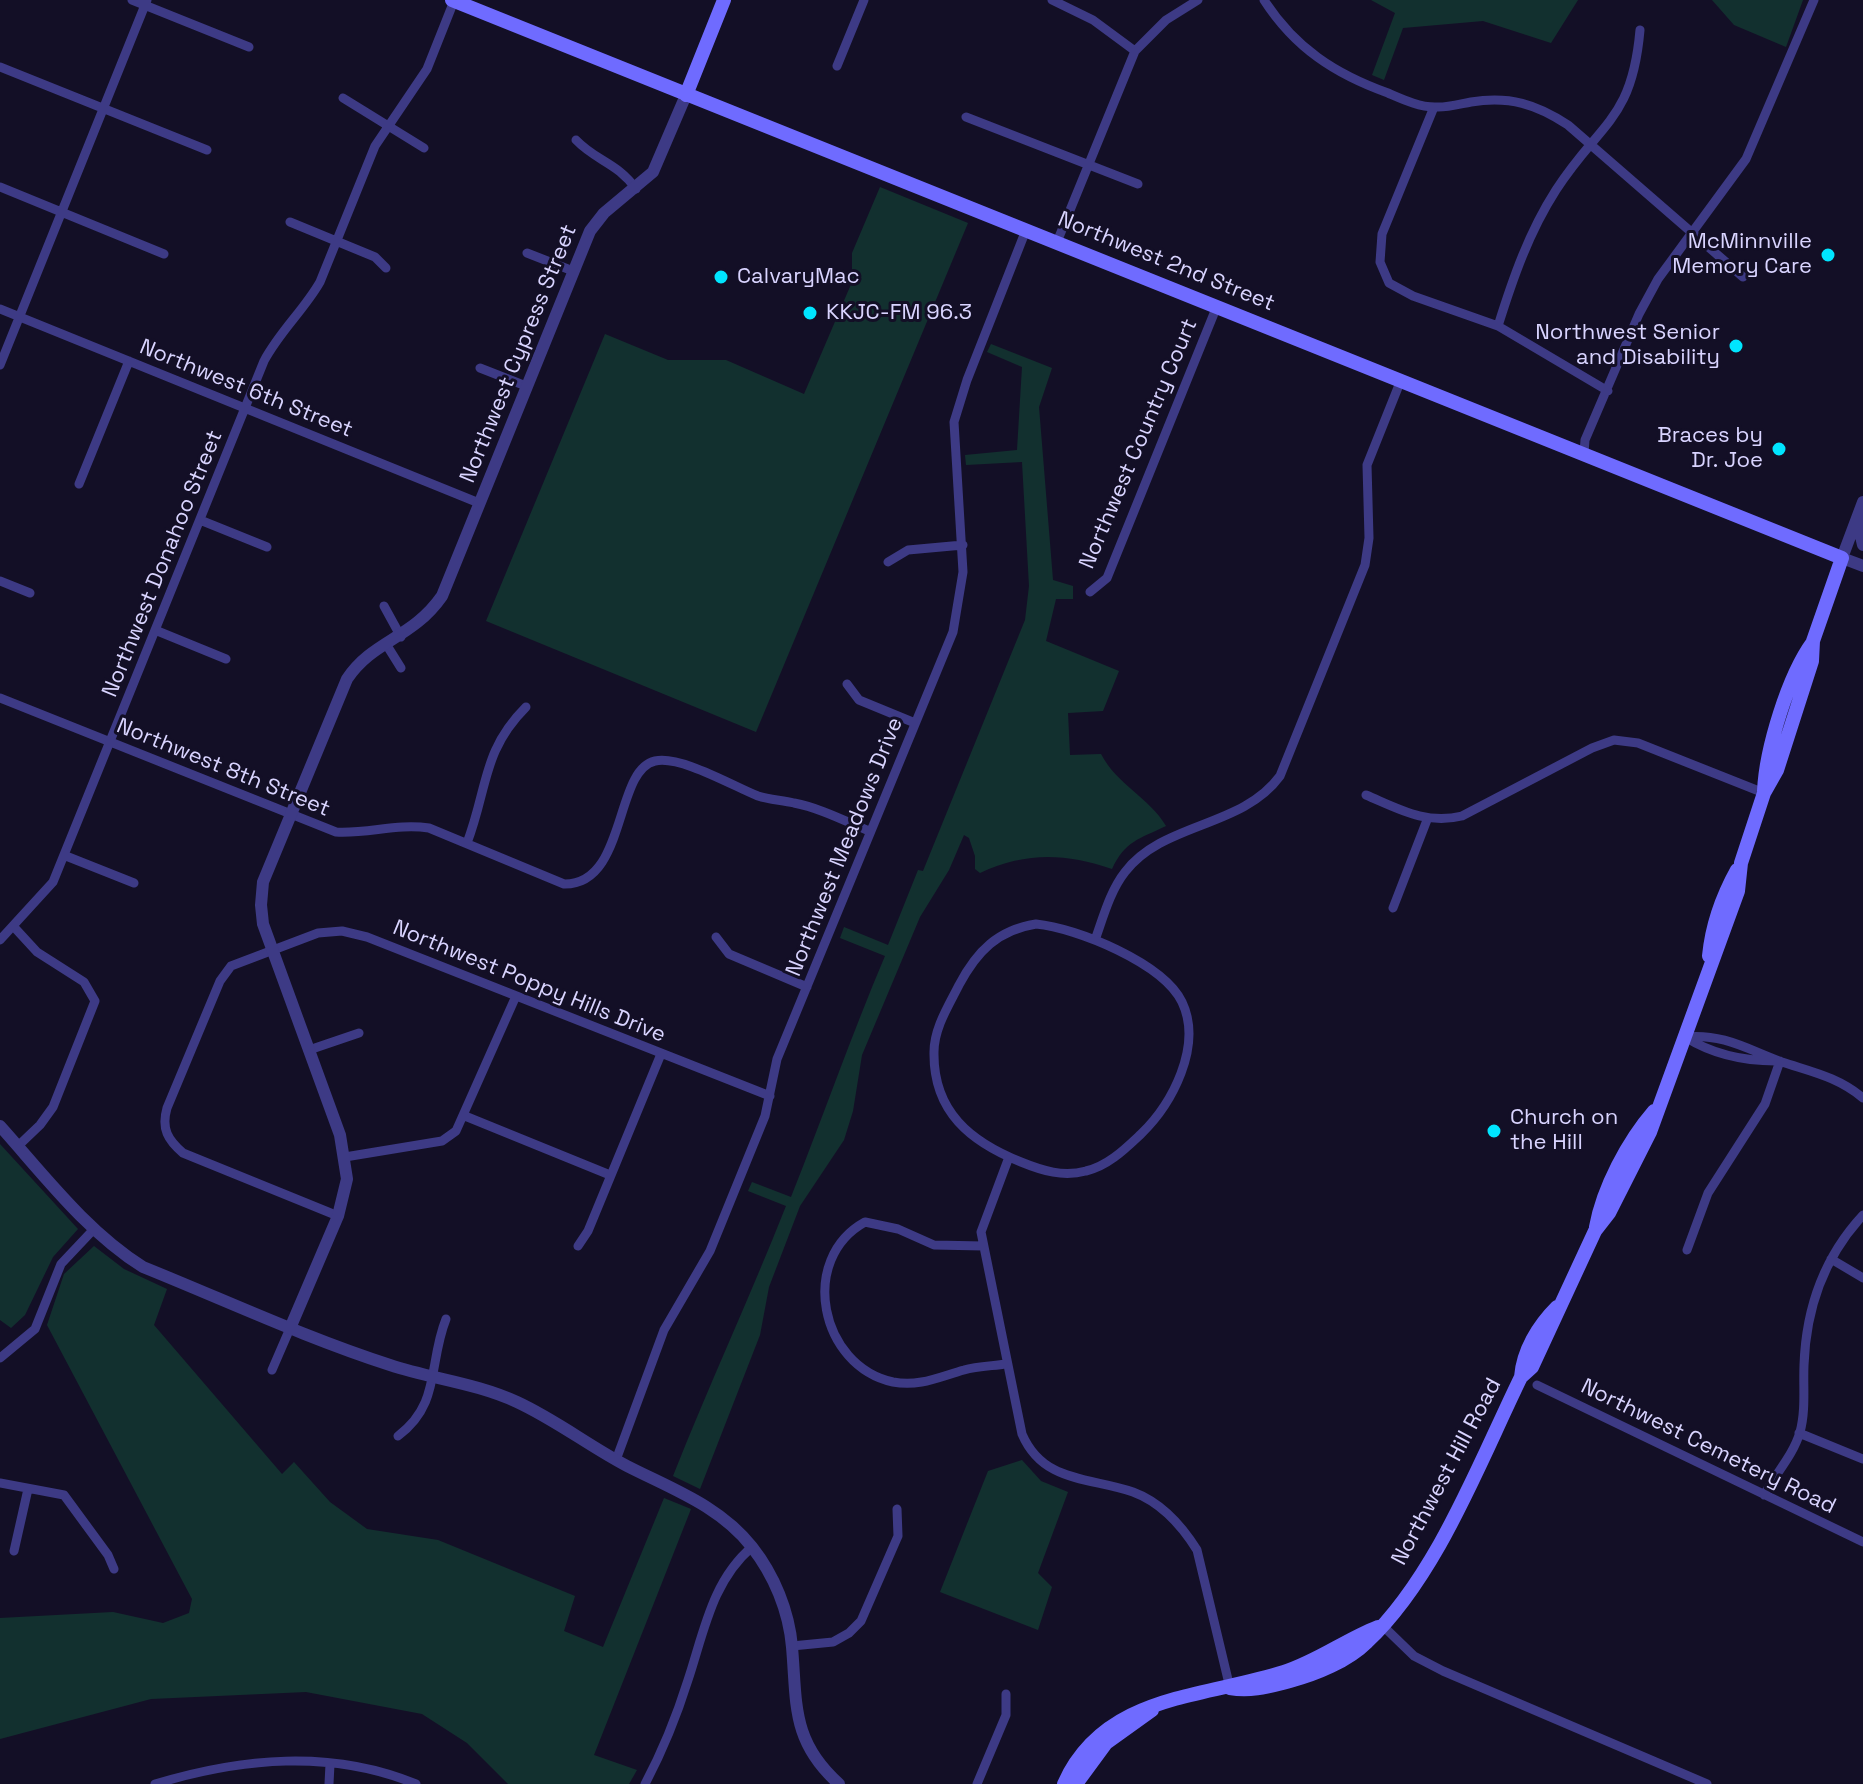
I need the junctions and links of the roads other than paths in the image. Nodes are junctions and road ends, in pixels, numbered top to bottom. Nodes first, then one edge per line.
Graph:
1 (132, 0) edge
2 (453, 0) edge
3 (724, 0) edge
4 (864, 0) edge
5 (1052, 0) edge
6 (1198, 0) edge
7 (1264, 0) edge
8 (1814, 0) edge
9 (146, 2) edge
10 (1640, 30) dead end
11 (249, 47) dead end
12 (1135, 51) junction
13 (837, 66) dead end
14 (0, 67) edge
15 (686, 95) junction
16 (343, 98) dead end
17 (1434, 107) junction
18 (103, 109) junction
19 (966, 117) dead end
20 (387, 125) junction
21 (576, 140) dead end
22 (1591, 145) junction
23 (424, 148) dead end
24 (207, 150) dead end
25 (1088, 165) junction
26 (1138, 184) dead end
27 (0, 187) edge
28 (636, 189) junction
29 (62, 212) junction
30 (290, 222) dead end
31 (1026, 230) junction
32 (1693, 233) junction
33 (337, 241) junction
34 (1057, 242) junction
35 (527, 253) dead end
36 (164, 254) dead end
37 (386, 268) dead end
38 (573, 271) junction
39 (1743, 277) dead end
40 (1217, 306) junction
41 (0, 309) edge
42 (19, 317) junction
43 (1498, 326) junction
44 (129, 361) junction
45 (0, 365) edge
46 (480, 368) dead end
47 (1401, 380) junction
48 (526, 386) junction
49 (1608, 391) junction
50 (246, 408) junction
51 (1584, 453) junction
52 (79, 484) dead end
53 (1863, 502) edge
54 (479, 503) junction
55 (1857, 519) junction
56 (200, 520) junction
57 (963, 545) junction
58 (1863, 545) edge
59 (267, 547) dead end
60 (1842, 558) junction
61 (888, 562) dead end
62 (1863, 566) edge
63 (0, 581) edge
64 (1090, 592) dead end
65 (30, 593) dead end
66 (384, 606) dead end
67 (155, 630) junction
68 (401, 637) junction
69 (386, 644) junction
70 (226, 659) dead end
71 (401, 668) dead end
72 (847, 684) dead end
73 (0, 698) edge
74 (526, 707) dead end
75 (915, 723) junction
76 (109, 742) junction
77 (1764, 793) junction
78 (1366, 795) dead end
79 (290, 815) junction
80 (1427, 820) junction
81 (869, 831) junction
82 (467, 843) junction
83 (66, 856) junction
84 (134, 883) dead end
85 (1393, 908) dead end
86 (14, 927) junction
87 (716, 937) dead end
88 (0, 940) edge
89 (1095, 940) junction
90 (272, 949) junction
91 (807, 987) junction
92 (516, 996) junction
93 (359, 1033) dead end
94 (1685, 1037) junction
95 (309, 1050) junction
96 (661, 1054) junction
97 (1780, 1061) junction
98 (770, 1096) junction
99 (1863, 1098) edge
100 (465, 1116) junction
101 (0, 1126) edge
102 (18, 1146) junction
103 (345, 1157) junction
104 (1009, 1157) junction
105 (610, 1175) junction
106 (1863, 1215) edge
107 (338, 1216) junction
108 (94, 1229) junction
109 (578, 1246) dead end
110 (983, 1246) junction
111 (1687, 1250) dead end
112 (1831, 1259) junction
113 (1863, 1278) edge
114 (446, 1319) dead end
115 (291, 1326) junction
116 (0, 1358) edge
117 (1006, 1364) junction
118 (272, 1370) dead end
119 (433, 1375) junction
120 (1537, 1385) dead end
121 (1799, 1433) junction
122 (398, 1436) dead end
123 (1863, 1459) edge
124 (616, 1460) junction
125 (0, 1483) edge
126 (28, 1489) junction
127 (1764, 1495) junction
128 (897, 1509) dead end
129 (1863, 1542) edge
130 (752, 1547) junction
131 (14, 1551) dead end
132 (114, 1569) dead end
133 (1382, 1625) junction
134 (792, 1646) junction
135 (1230, 1688) junction
136 (1006, 1694) dead end
137 (1166, 1701) junction
138 (330, 1764) junction
139 (191, 1773) junction
140 (155, 1784) edge
141 (193, 1784) edge
142 (329, 1784) edge
143 (416, 1784) edge
144 (645, 1784) edge
145 (839, 1784) edge
146 (977, 1784) edge
147 (1064, 1784) edge
148 (1076, 1784) edge
149 (1707, 1784) edge

1 - 9 street
2 - 15 main road, Northwest 2nd Street
2 - 20 street, Northwest Donahoo Street
3 - 15 main road
4 - 13 street
5 - 12 street
6 - 12 street
7 - 17 street
8 - 32 street
9 - 11 street
9 - 18 street
10 - 22 street
12 - 25 street
14 - 18 street
15 - 28 street, Northwest Cypress Street
15 - 31 main road, Northwest 2nd Street
16 - 20 street
17 - 22 street
17 - 43 street
18 - 24 street
18 - 29 street
19 - 25 street
20 - 23 street
20 - 33 street, Northwest Donahoo Street
21 - 28 street
22 - 32 street
22 - 43 street
25 - 26 street
25 - 34 street
27 - 29 street
28 - 38 street, Northwest Cypress Street
29 - 36 street
29 - 42 street
30 - 33 street
31 - 34 main road, Northwest 2nd Street
31 - 57 street, Northwest Meadows Drive
32 - 39 street
32 - 49 street
33 - 37 street
33 - 50 street, Northwest Donahoo Street
34 - 40 main road, Northwest 2nd Street
35 - 38 street
38 - 48 street, Northwest Cypress Street
40 - 47 main road, Northwest 2nd Street
40 - 64 street, Northwest Country Court
41 - 42 street, Northwest 6th Street
42 - 44 street, Northwest 6th Street
42 - 45 street
43 - 49 street
44 - 50 street, Northwest 6th Street
44 - 52 street
46 - 48 street
47 - 51 main road, Northwest 2nd Street
47 - 89 street
48 - 54 street, Northwest Cypress Street
49 - 51 street
50 - 54 street, Northwest 6th Street
50 - 56 street, Northwest Donahoo Street
51 - 60 main road, Northwest 2nd Street
53 - 55 street
54 - 68 street, Northwest Cypress Street
55 - 58 street
55 - 60 street
56 - 59 street
56 - 67 street, Northwest Donahoo Street
57 - 61 street
57 - 75 street, Northwest Meadows Drive
60 - 62 street, Northwest 2nd Street
60 - 77 main road, Northwest Hill Road
63 - 65 street
66 - 68 street
67 - 70 street
67 - 76 street, Northwest Donahoo Street
68 - 69 street, Northwest Cypress Street
69 - 71 street
69 - 79 street, Northwest Cypress Street
72 - 75 street
73 - 76 street, Northwest 8th Street
74 - 82 street
75 - 81 street, Northwest Meadows Drive
76 - 79 street, Northwest 8th Street
76 - 83 street, Northwest Donahoo Street
77 - 80 street
77 - 94 main road, Northwest Hill Road
78 - 80 street
79 - 82 street, Northwest 8th Street
79 - 90 street, Northwest Cypress Street
80 - 85 street
81 - 82 street, Northwest 8th Street
81 - 91 street, Northwest Meadows Drive
83 - 84 street
83 - 86 street, Northwest Donahoo Street
86 - 88 street, Northwest Donahoo Street
86 - 102 street
87 - 91 street
89 - 104 street
89 - 104 street
90 - 92 street, Northwest Poppy Hills Drive
90 - 95 street, Northwest Cypress Street
90 - 107 street, Northwest Poppy Hills Drive
91 - 98 street, Northwest Meadows Drive
92 - 96 street, Northwest Poppy Hills Drive
92 - 100 street
93 - 95 street
94 - 97 street
94 - 133 main road, Northwest Hill Road
95 - 103 street, Northwest Cypress Street
96 - 98 street, Northwest Poppy Hills Drive
96 - 105 street
97 - 99 street
97 - 111 street
98 - 124 street, Northwest Meadows Drive
100 - 103 street
100 - 105 street
101 - 102 street
102 - 108 street
103 - 107 street, Northwest Cypress Street
104 - 110 street
105 - 109 street
106 - 112 street
107 - 115 street, Northwest Cypress Street
108 - 115 street
108 - 116 street
110 - 117 street
110 - 117 street
112 - 113 street
112 - 121 street
114 - 119 street
115 - 118 street
115 - 119 street
117 - 135 street
119 - 122 street
119 - 124 street
120 - 127 street, Northwest Cemetery Road
121 - 123 street
121 - 127 street
124 - 130 street
125 - 126 street
126 - 131 street
126 - 132 street
127 - 129 street, Northwest Cemetery Road
128 - 134 street
130 - 134 street
130 - 144 street
133 - 135 main road, Northwest Hill Road
133 - 149 street
134 - 145 street
135 - 137 main road, Northwest Hill Road
136 - 146 street
137 - 147 main road, Northwest Hill Road
137 - 148 main road, Northwest Hill Road
138 - 139 street
138 - 142 street
138 - 143 street
139 - 140 street
139 - 141 street

